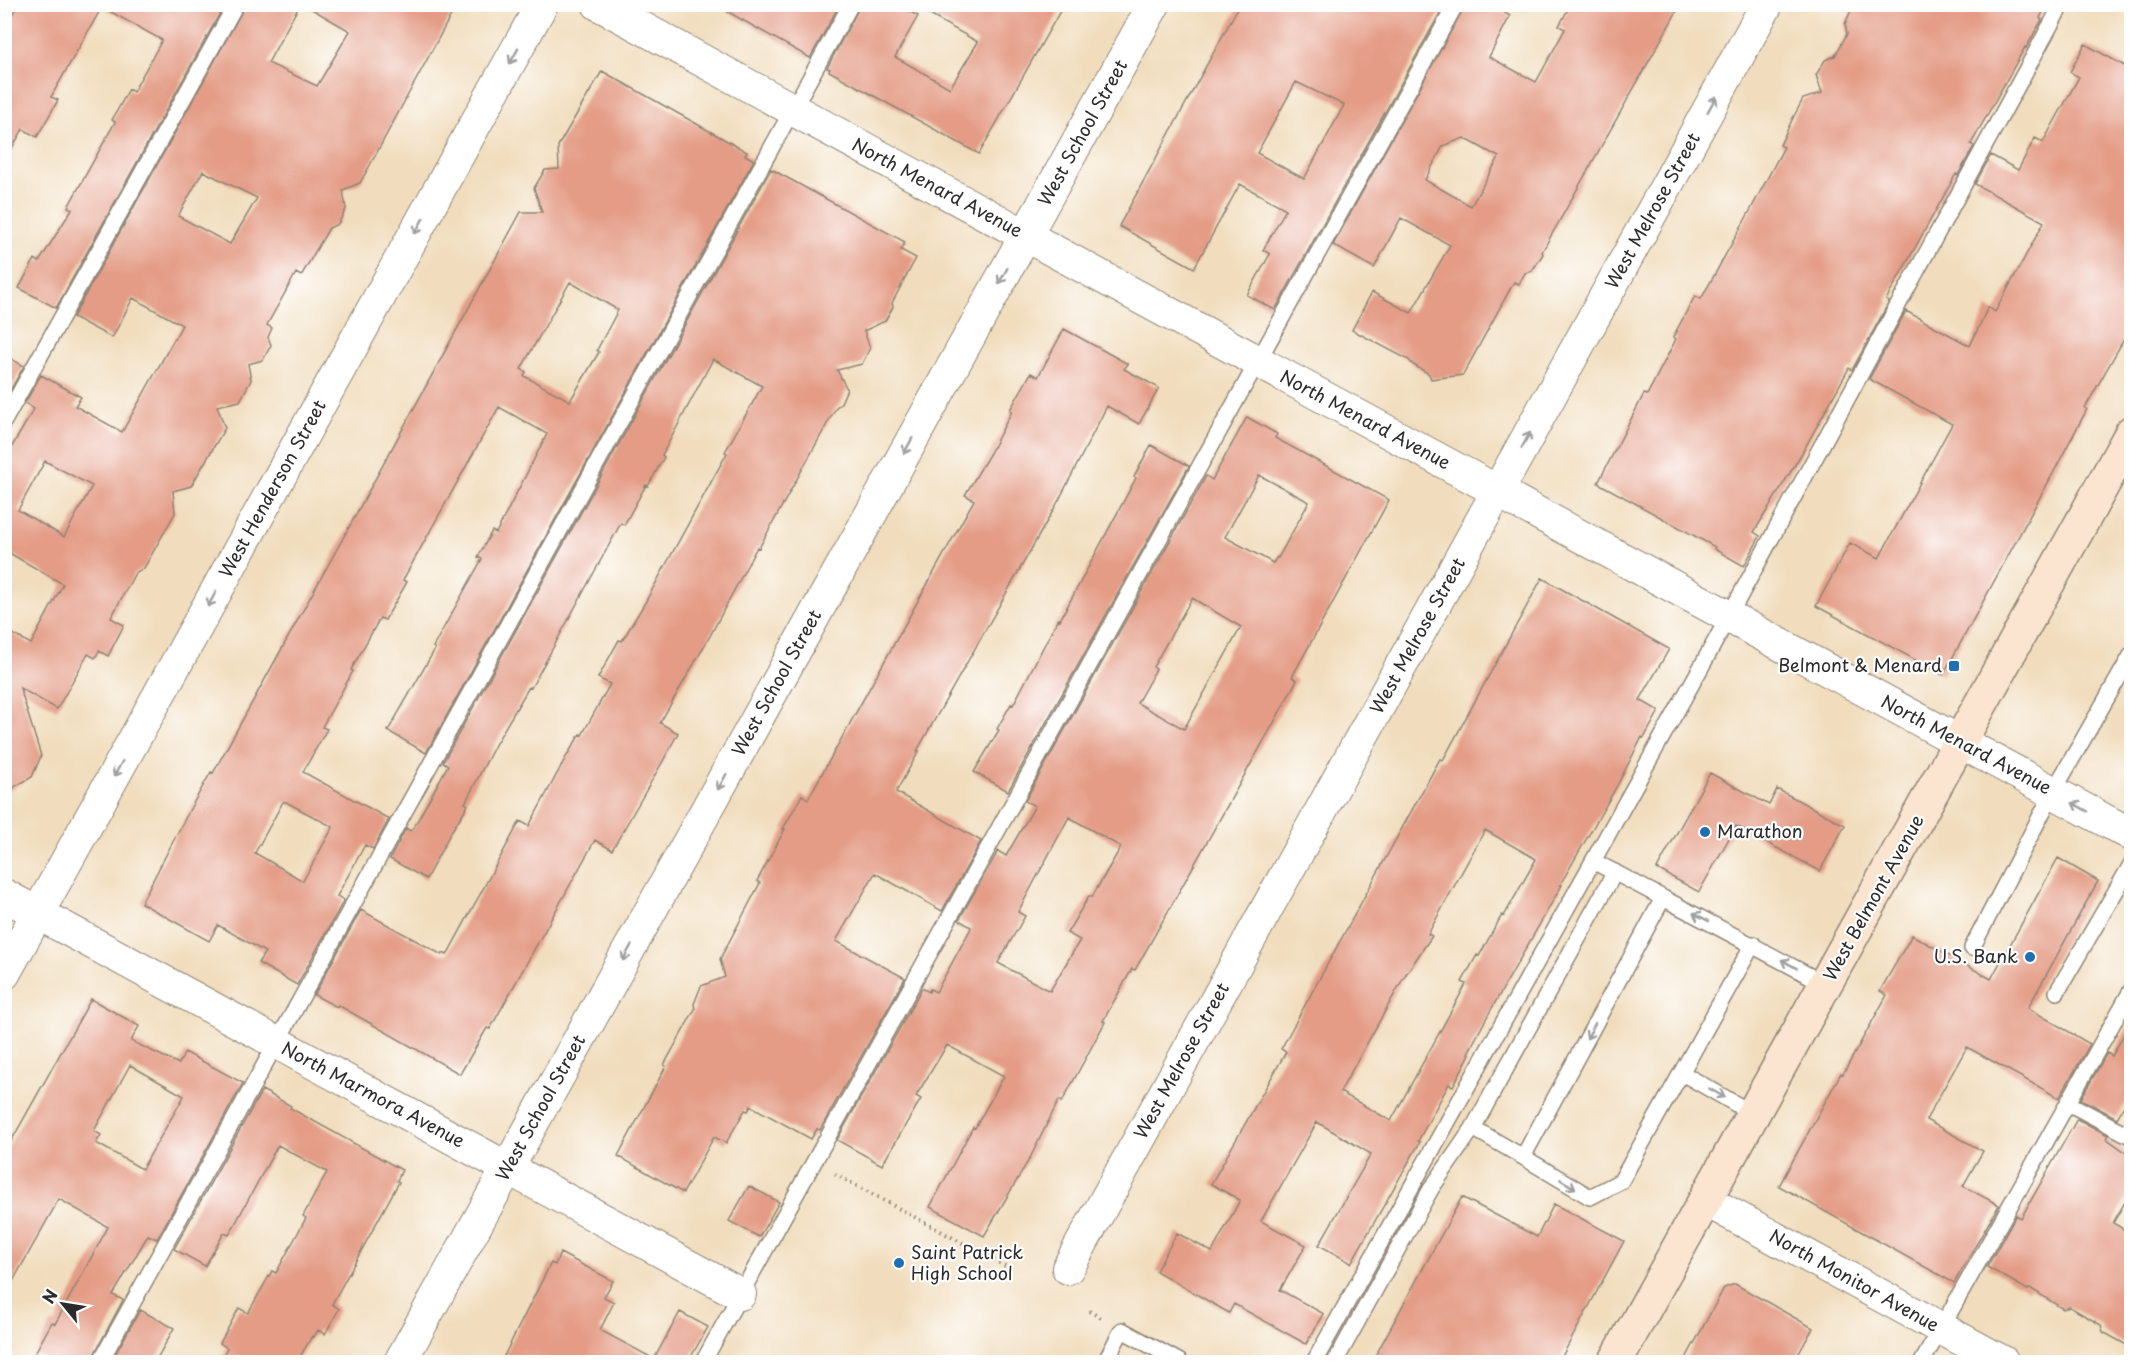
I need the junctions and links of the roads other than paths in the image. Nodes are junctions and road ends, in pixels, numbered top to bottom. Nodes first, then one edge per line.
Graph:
1 (236, 4) edge
2 (542, 4) edge
3 (598, 4) edge
4 (851, 4) edge
5 (1154, 4) edge
6 (1456, 4) edge
7 (1767, 4) edge
8 (2062, 4) edge
9 (793, 110) junction
10 (1025, 236) junction
11 (1258, 361) junction
12 (4, 422) edge
13 (2132, 432) edge
14 (1498, 491) junction
15 (1729, 617) junction
16 (2132, 654) edge
17 (1960, 742) junction
18 (2053, 792) junction
19 (2132, 835) edge
20 (1593, 861) junction
21 (2132, 863) edge
22 (1615, 872) junction
23 (4, 895) edge
24 (1663, 898) junction
25 (38, 914) junction
26 (1753, 944) junction
27 (1972, 948) dead end
28 (4, 974) edge
29 (1825, 984) junction
30 (2132, 989) edge
31 (2057, 992) dead end
32 (276, 1043) junction
33 (1682, 1073) junction
34 (2068, 1103) junction
35 (1753, 1114) junction
36 (1473, 1128) junction
37 (2132, 1137) edge
38 (1523, 1157) junction
39 (508, 1168) junction
40 (1705, 1200) junction
41 (1068, 1268) dead end
42 (740, 1294) junction
43 (1941, 1328) junction
44 (100, 1362) edge
45 (400, 1362) edge
46 (703, 1362) edge
47 (1104, 1362) edge
48 (1180, 1362) edge
49 (1314, 1362) edge
50 (1335, 1362) edge
51 (1615, 1362) edge
52 (1922, 1362) edge
53 (2003, 1362) edge

1 - 12 lane
2 -> 25 street, West Henderson Street
3 - 9 street, North Menard Avenue
4 - 9 lane
5 - 10 street, West School Street
6 - 11 lane
14 -> 7 street, West Melrose Street
8 - 15 lane
9 - 10 street, North Menard Avenue
9 - 32 lane
10 - 11 street, North Menard Avenue
10 -> 39 street, West School Street
11 - 14 street, North Menard Avenue
11 - 42 lane
13 - 17 main road, West Belmont Avenue
14 - 15 street, North Menard Avenue
14 - 41 street, West Melrose Street
15 - 17 street, North Menard Avenue
15 - 20 lane
16 - 18 lane
17 - 18 street, North Menard Avenue
17 - 29 main road, West Belmont Avenue
19 -> 18 street, North Menard Avenue
18 - 27 lane
20 - 22 lane
20 - 49 lane
21 - 31 lane
22 - 24 lane
22 - 36 lane
23 - 25 street, North Marmora Avenue
26 -> 24 lane
24 -> 38 lane
25 - 28 street, West Henderson Street
25 - 32 street, North Marmora Avenue
29 -> 26 lane
26 - 33 lane
29 - 35 main road, West Belmont Avenue
30 - 34 lane
32 - 39 street, North Marmora Avenue
32 - 44 lane
33 -> 35 lane
38 -> 33 lane
34 - 37 lane
34 - 43 lane
35 - 40 main road, West Belmont Avenue
36 - 38 lane
36 - 50 lane
39 - 42 street, North Marmora Avenue
39 - 45 street, West School Street
40 - 43 street, North Monitor Avenue
40 - 51 main road, West Belmont Avenue
42 - 46 lane
43 - 52 lane
43 - 53 street, North Monitor Avenue
47 - 48 lane

